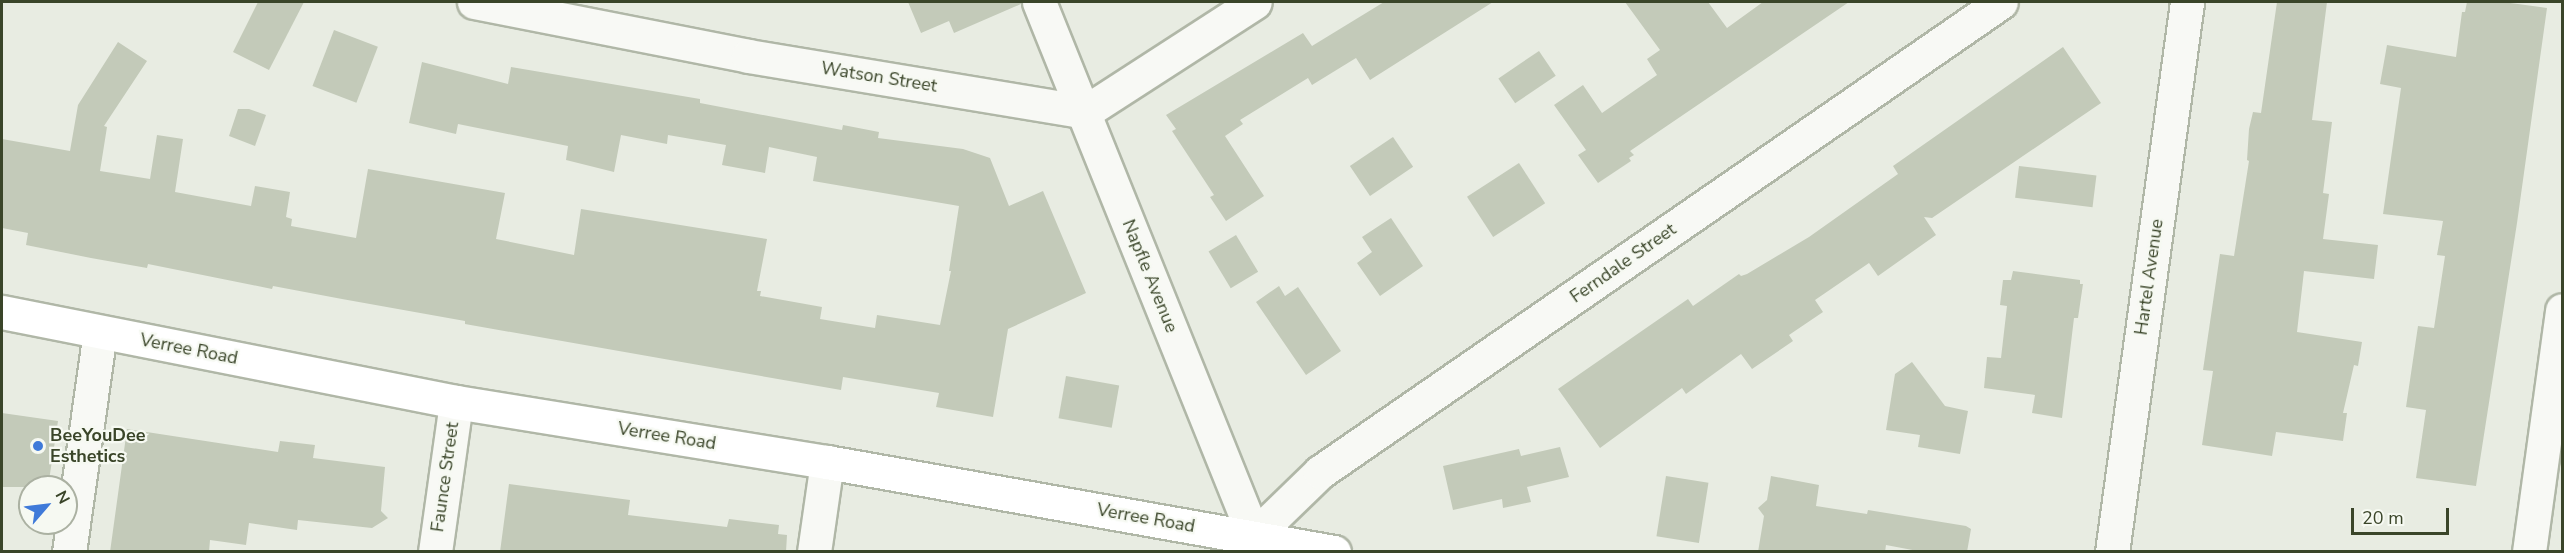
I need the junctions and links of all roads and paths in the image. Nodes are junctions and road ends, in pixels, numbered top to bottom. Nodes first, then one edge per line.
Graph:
1 (474, 2) edge
2 (1039, 2) edge
3 (1255, 2) edge
4 (2001, 2) edge
5 (2187, 2) edge
6 (1085, 112) junction
7 (2562, 310) edge
8 (2, 312) edge
9 (100, 332) junction
10 (456, 402) junction
11 (827, 462) junction
12 (1253, 544) edge
13 (69, 552) edge
14 (435, 552) edge
15 (814, 552) edge
16 (1334, 552) edge
17 (2112, 552) edge
18 (2529, 552) edge

1 - 6 street, Watson Street
2 - 6 street, Napfle Avenue
3 - 6 street
4 - 12 street, Ferndale Street
5 - 17 street, Hartel Avenue
6 - 12 street, Napfle Avenue
7 - 18 street
8 - 9 main road, Verree Road
9 - 10 main road, Verree Road
9 - 13 street
10 - 11 main road, Verree Road
10 - 14 street, Faunce Street
11 - 12 main road, Verree Road
11 - 15 street
12 - 16 main road, Verree Road

